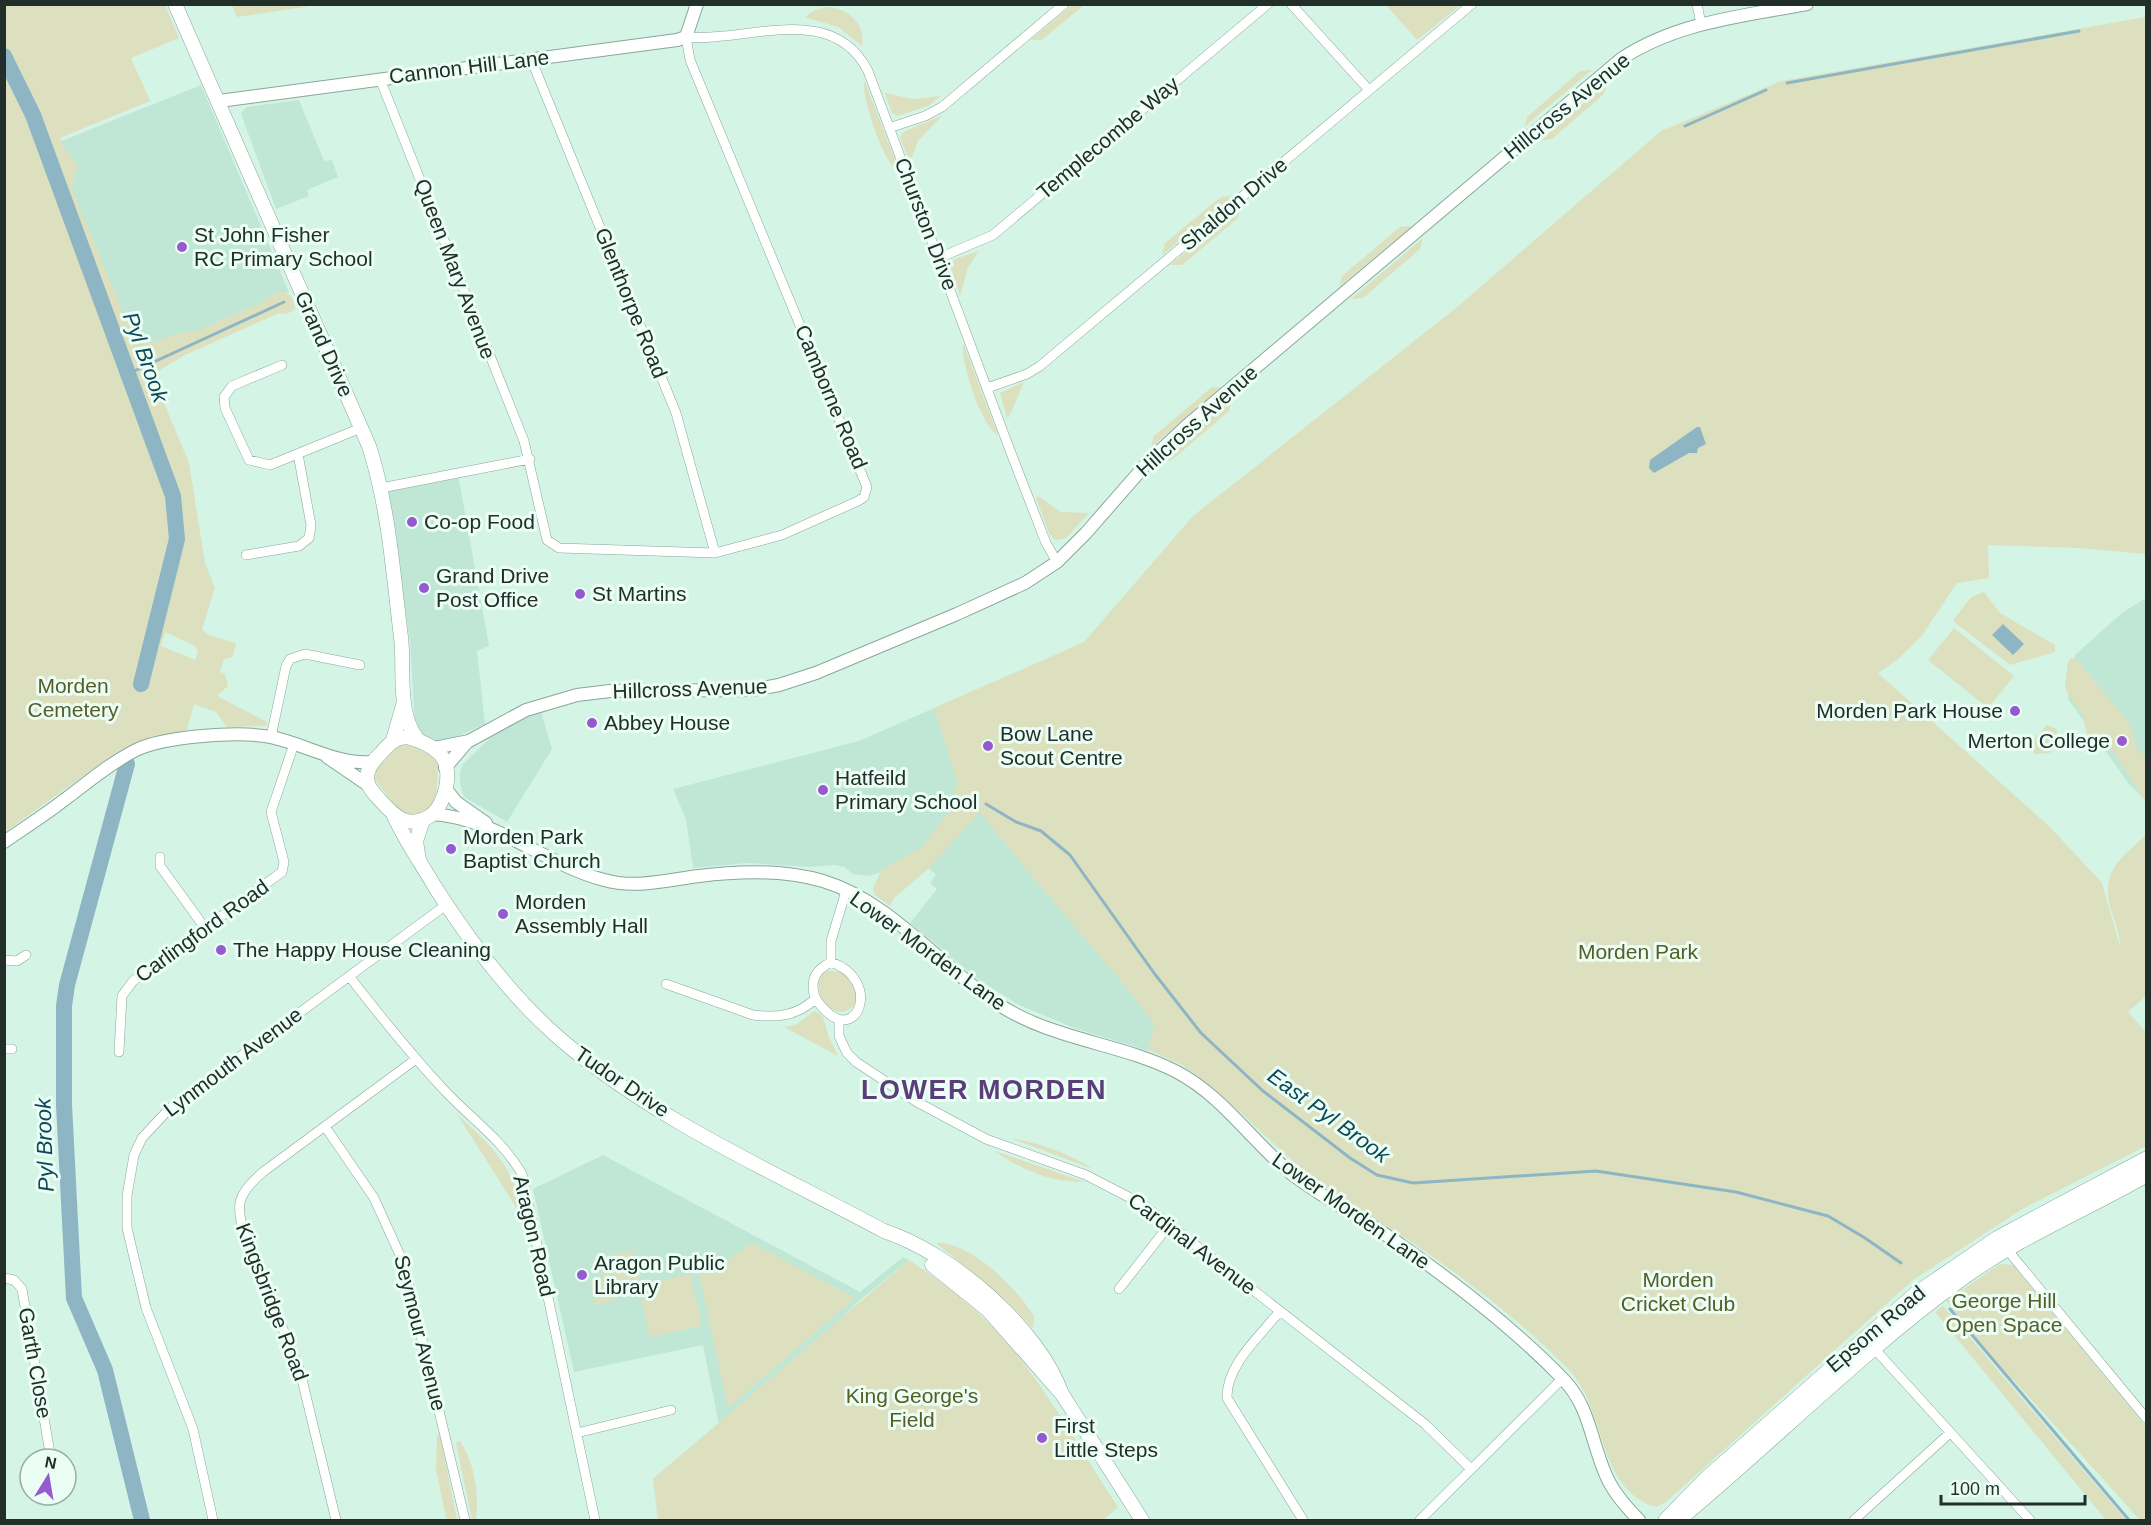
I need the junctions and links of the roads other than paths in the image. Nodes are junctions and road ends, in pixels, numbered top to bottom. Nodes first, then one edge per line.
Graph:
1 (175, 4) edge
2 (697, 4) edge
3 (1064, 4) edge
4 (1269, 4) edge
5 (1291, 4) edge
6 (1472, 4) edge
7 (1697, 4) edge
8 (1807, 4) edge
9 (1701, 24) junction
10 (686, 37) junction
11 (531, 59) junction
12 (380, 79) junction
13 (1369, 90) junction
14 (219, 101) junction
15 (889, 128) junction
16 (939, 258) junction
17 (282, 365) dead end
18 (987, 388) junction
19 (361, 428) junction
20 (298, 454) junction
21 (530, 459) junction
22 (381, 488) junction
23 (559, 548) joint
24 (715, 553) junction
25 (246, 555) dead end
26 (1057, 562) junction
27 (360, 665) dead end
28 (404, 702) junction
29 (271, 737) junction
30 (393, 740) junction
31 (417, 740) junction
32 (469, 741) junction
33 (294, 744) junction
34 (434, 748) junction
35 (324, 755) junction
36 (372, 762) junction
37 (446, 768) junction
38 (368, 785) junction
39 (446, 789) junction
40 (394, 816) junction
41 (428, 817) junction
42 (493, 829) junction
43 (4, 843) edge
44 (160, 857) dead end
45 (420, 862) junction
46 (846, 891) junction
47 (446, 904) junction
48 (205, 928) junction
49 (26, 955) dead end
50 (4, 960) edge
51 (831, 962) junction
52 (349, 976) junction
53 (666, 984) dead end
54 (815, 999) junction
55 (839, 1021) junction
56 (119, 1052) dead end
57 (416, 1059) junction
58 (326, 1128) junction
59 (2146, 1159) edge
60 (2141, 1177) edge
61 (1170, 1224) junction
62 (2002, 1244) junction
63 (4, 1278) edge
64 (1119, 1289) dead end
65 (1280, 1311) junction
66 (1869, 1343) junction
67 (1563, 1378) junction
68 (671, 1410) dead end
69 (2146, 1418) edge
70 (1950, 1432) junction
71 (577, 1433) junction
72 (49, 1447) edge
73 (1471, 1469) junction
74 (2027, 1519) edge
75 (213, 1521) edge
76 (336, 1521) edge
77 (465, 1521) edge
78 (595, 1521) edge
79 (1142, 1521) edge
80 (1303, 1521) edge
81 (1420, 1521) edge
82 (1639, 1521) edge
83 (1666, 1521) edge
84 (1678, 1521) edge
85 (1854, 1521) edge

1 - 14 main road, Grand Drive
2 - 10 street
3 - 15 street
4 - 16 street, Templecombe Way
5 - 13 street
6 - 13 street, Shaldon Drive
7 - 9 street
8 - 9 street, Hillcross Avenue
9 - 26 street, Hillcross Avenue
10 - 11 street, Cannon Hill Lane
10 - 15 street, Churston Drive
10 - 24 street, Camborne Road
11 - 12 street, Cannon Hill Lane
11 - 24 street, Glenthorpe Road
12 - 14 street, Cannon Hill Lane
12 - 21 street, Queen Mary Avenue
13 - 18 street, Shaldon Drive
14 - 19 main road, Grand Drive
15 - 16 street, Churston Drive
16 - 18 street, Churston Drive
17 - 20 street
18 - 26 street, Churston Drive
19 - 20 street
19 - 22 main road, Grand Drive
20 - 25 street
21 - 22 street
21 - 23 street, Queen Mary Avenue
22 - 28 main road, Grand Drive
23 - 24 street, Camborne Road
26 - 32 street, Hillcross Avenue
27 - 29 street
28 - 30 main road, Grand Drive
28 - 31 main road, Grand Drive
29 - 33 street
29 - 43 street
30 - 31 main road
30 - 36 main road
31 - 34 main road
32 - 34 street, Hillcross Avenue
32 - 37 street, Hillcross Avenue
33 - 35 street
33 - 48 street, Carlingford Road
34 - 37 main road
35 - 36 street
35 - 38 street
36 - 38 main road
37 - 39 main road
38 - 40 main road
39 - 41 main road
39 - 42 street, Lower Morden Lane
40 - 41 main road
40 - 45 main road, Tudor Drive
41 - 42 street, Lower Morden Lane
41 - 45 main road, Tudor Drive
42 - 46 street, Lower Morden Lane
44 - 48 street
45 - 47 main road, Tudor Drive
46 - 51 street
46 - 67 street, Lower Morden Lane
47 - 52 street, Lynmouth Avenue
47 - 79 main road, Tudor Drive
48 - 56 street, Carlingford Road
49 - 50 street
51 - 54 street
51 - 55 street
52 - 57 street, Aragon Road
52 - 75 street, Lynmouth Avenue
53 - 54 street
54 - 55 street
55 - 61 street, Cardinal Avenue
57 - 58 street, Kingsbridge Road
57 - 71 street, Aragon Road
58 - 76 street, Kingsbridge Road
58 - 77 street, Seymour Avenue
59 - 60 highway, Epsom Road
60 - 62 highway, Epsom Road
61 - 64 street
61 - 65 street, Cardinal Avenue
62 - 66 highway, Epsom Road
62 - 69 street
63 - 72 street, Garth Close
65 - 73 street, Cardinal Avenue
65 - 80 street
66 - 70 street
66 - 83 highway, Epsom Road
66 - 84 highway, Epsom Road
67 - 73 street
67 - 82 street, Lower Morden Lane
68 - 71 street
70 - 74 street
70 - 85 street
71 - 78 street, Aragon Road
73 - 81 street

